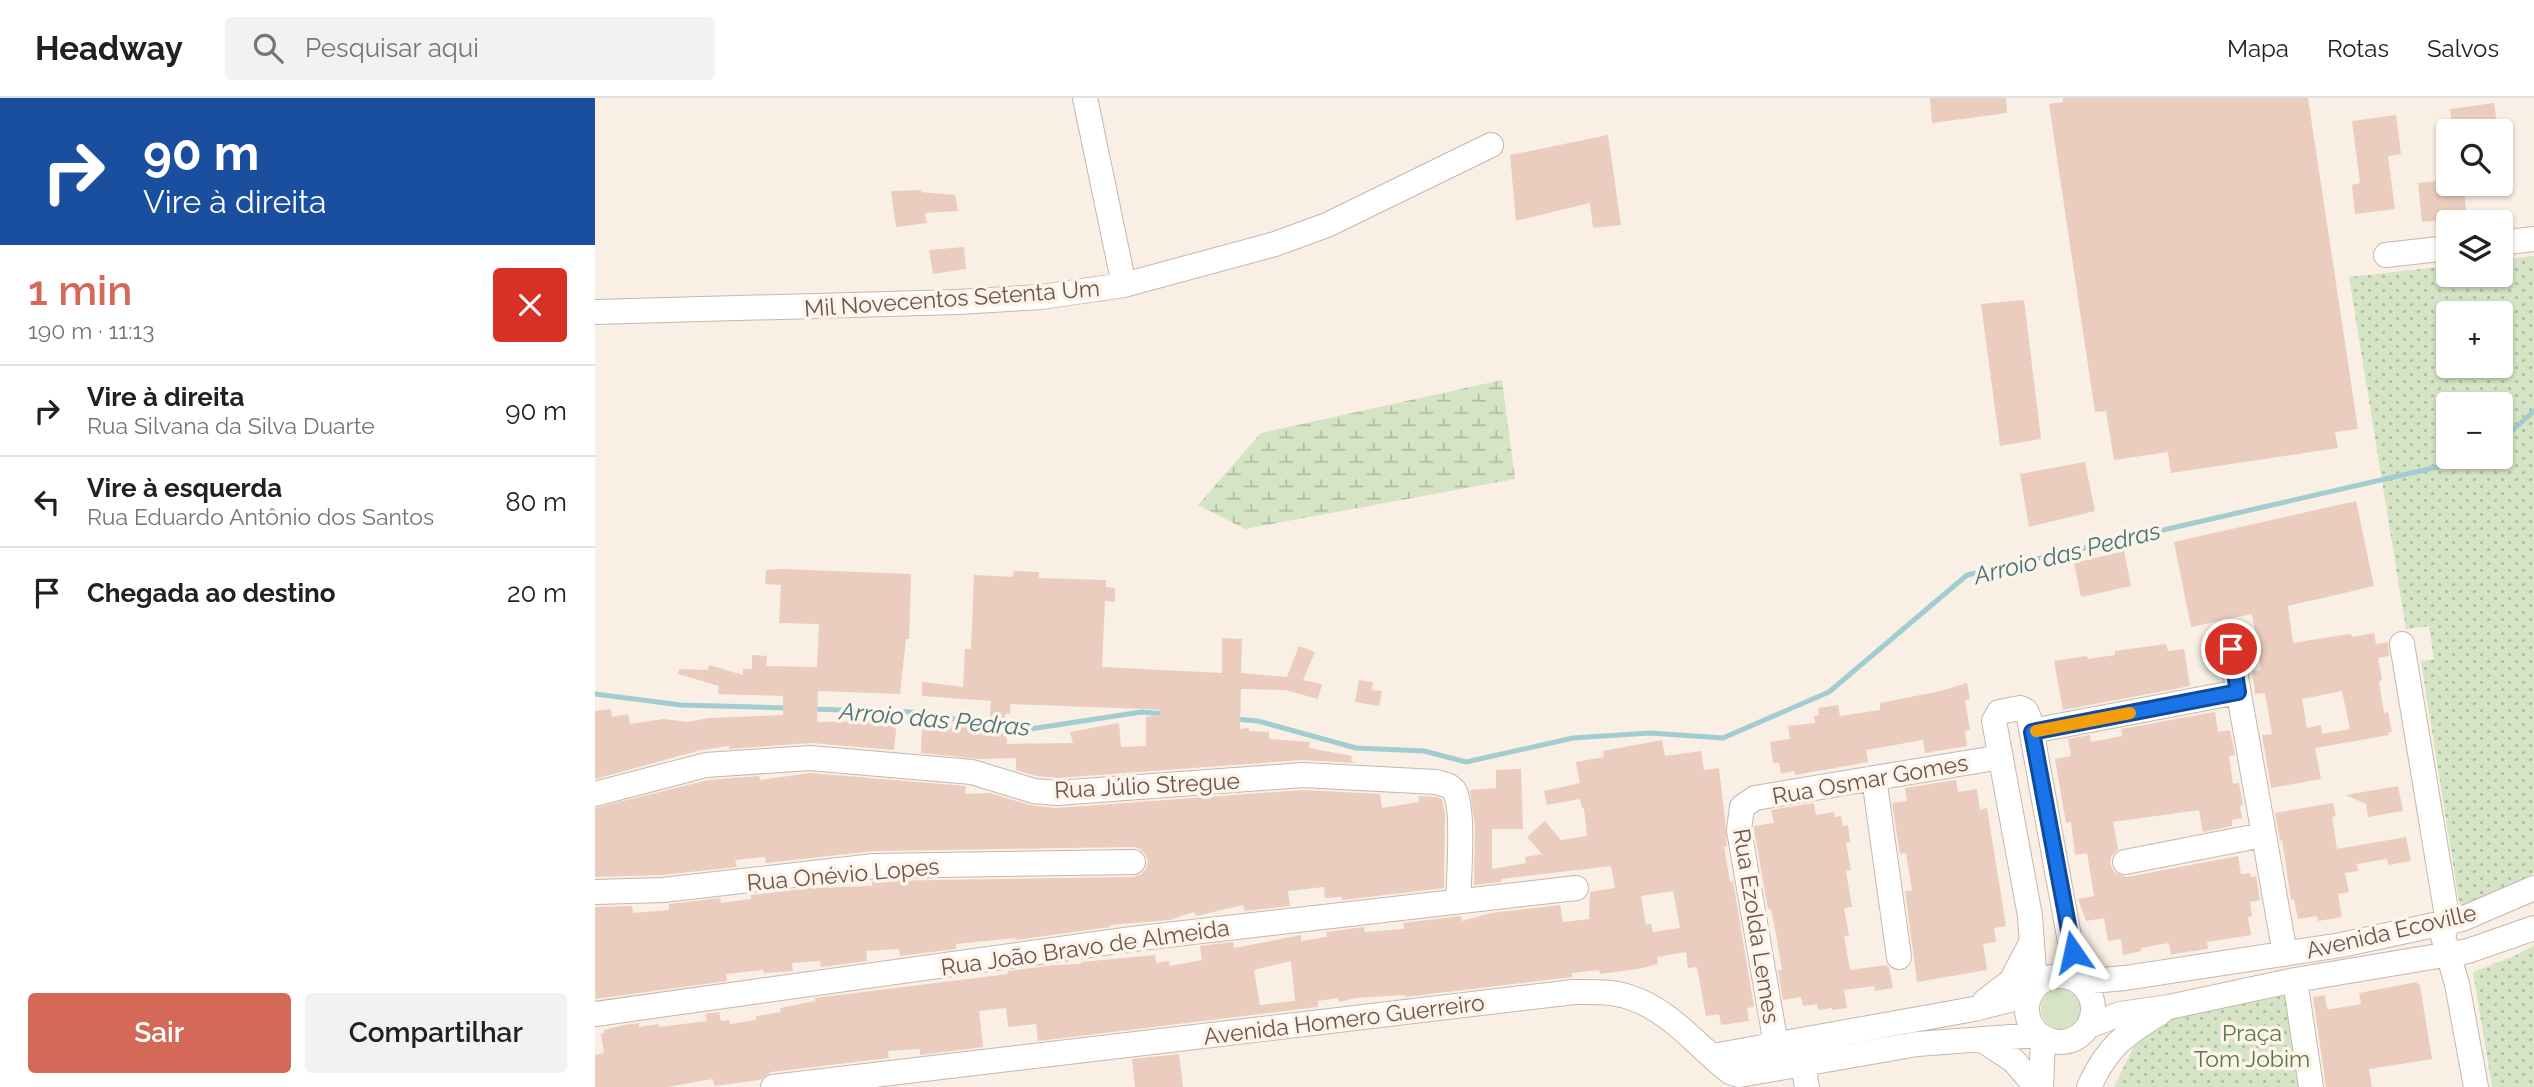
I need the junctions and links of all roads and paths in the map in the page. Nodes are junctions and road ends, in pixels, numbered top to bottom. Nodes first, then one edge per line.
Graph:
1 (1086, 98) edge
2 (1491, 145) dead end
3 (2534, 239) edge
4 (2513, 242) edge
5 (2436, 250) edge
6 (2386, 256) dead end
7 (1124, 285) junction
8 (595, 313) edge
9 (2402, 644) dead end
10 (2231, 649) dead end
11 (2238, 692) junction
12 (2032, 732) junction
13 (2001, 757) junction
14 (1874, 778) junction
15 (595, 794) edge
16 (1742, 807) joint
17 (2263, 835) junction
18 (1133, 862) dead end
19 (2125, 862) dead end
20 (1576, 888) dead end
21 (2534, 888) edge
22 (595, 892) edge
23 (1458, 901) junction
24 (2448, 922) junction
25 (2534, 928) edge
26 (2032, 943) junction
27 (2073, 952) junction
28 (2285, 954) junction
29 (2447, 955) junction
30 (1899, 957) dead end
31 (2125, 978) junction
32 (2295, 980) junction
33 (2078, 981) junction
34 (2032, 990) junction
35 (2169, 1007) junction
36 (1974, 1009) junction
37 (595, 1014) edge
38 (2088, 1028) junction
39 (2041, 1037) junction
40 (1981, 1039) junction
41 (1776, 1045) junction
42 (1713, 1056) junction
43 (1805, 1075) edge
44 (773, 1087) edge
45 (2039, 1087) edge
46 (2076, 1087) edge
47 (2089, 1087) edge
48 (2311, 1087) edge
49 (2476, 1087) edge

1 - 7 street
2 - 7 street, Mil Novecentos Setenta Um
3 - 4 street
5 - 6 street
7 - 8 street, Mil Novecentos Setenta Um
9 - 24 street
10 - 11 street
11 - 12 street
11 - 17 street
12 - 13 street
12 - 27 street
13 - 14 street, Rua Osmar Gomes
13 - 26 street
14 - 16 street, Rua Osmar Gomes
14 - 30 street
15 - 23 street, Rua Júlio Stregue
16 - 41 street, Rua Ezolda Lemes
17 - 19 street
17 - 28 street
18 - 22 street, Rua Onévio Lopes
20 - 23 street, Rua João Bravo de Almeida
21 - 24 street, Avenida Ecoville
23 - 37 street, Rua João Bravo de Almeida
24 - 28 street, Avenida Ecoville
24 - 29 street
25 - 29 street, Avenida Ecoville
26 - 34 street
26 - 36 street
27 - 31 street
27 - 33 street
28 - 31 street
29 - 32 street, Avenida Ecoville
29 - 49 street
31 - 33 street
32 - 35 street
32 - 48 street
33 - 34 street
33 - 38 street
34 - 36 street
34 - 39 street
35 - 38 street
35 - 47 street
36 - 41 street
38 - 39 street
38 - 46 street
39 - 40 street, Avenida Homero Guerreiro
39 - 45 street
40 - 43 street, Avenida Homero Guerreiro
40 - 45 street
41 - 42 street
42 - 43 street, Avenida Homero Guerreiro
42 - 44 street, Avenida Homero Guerreiro

